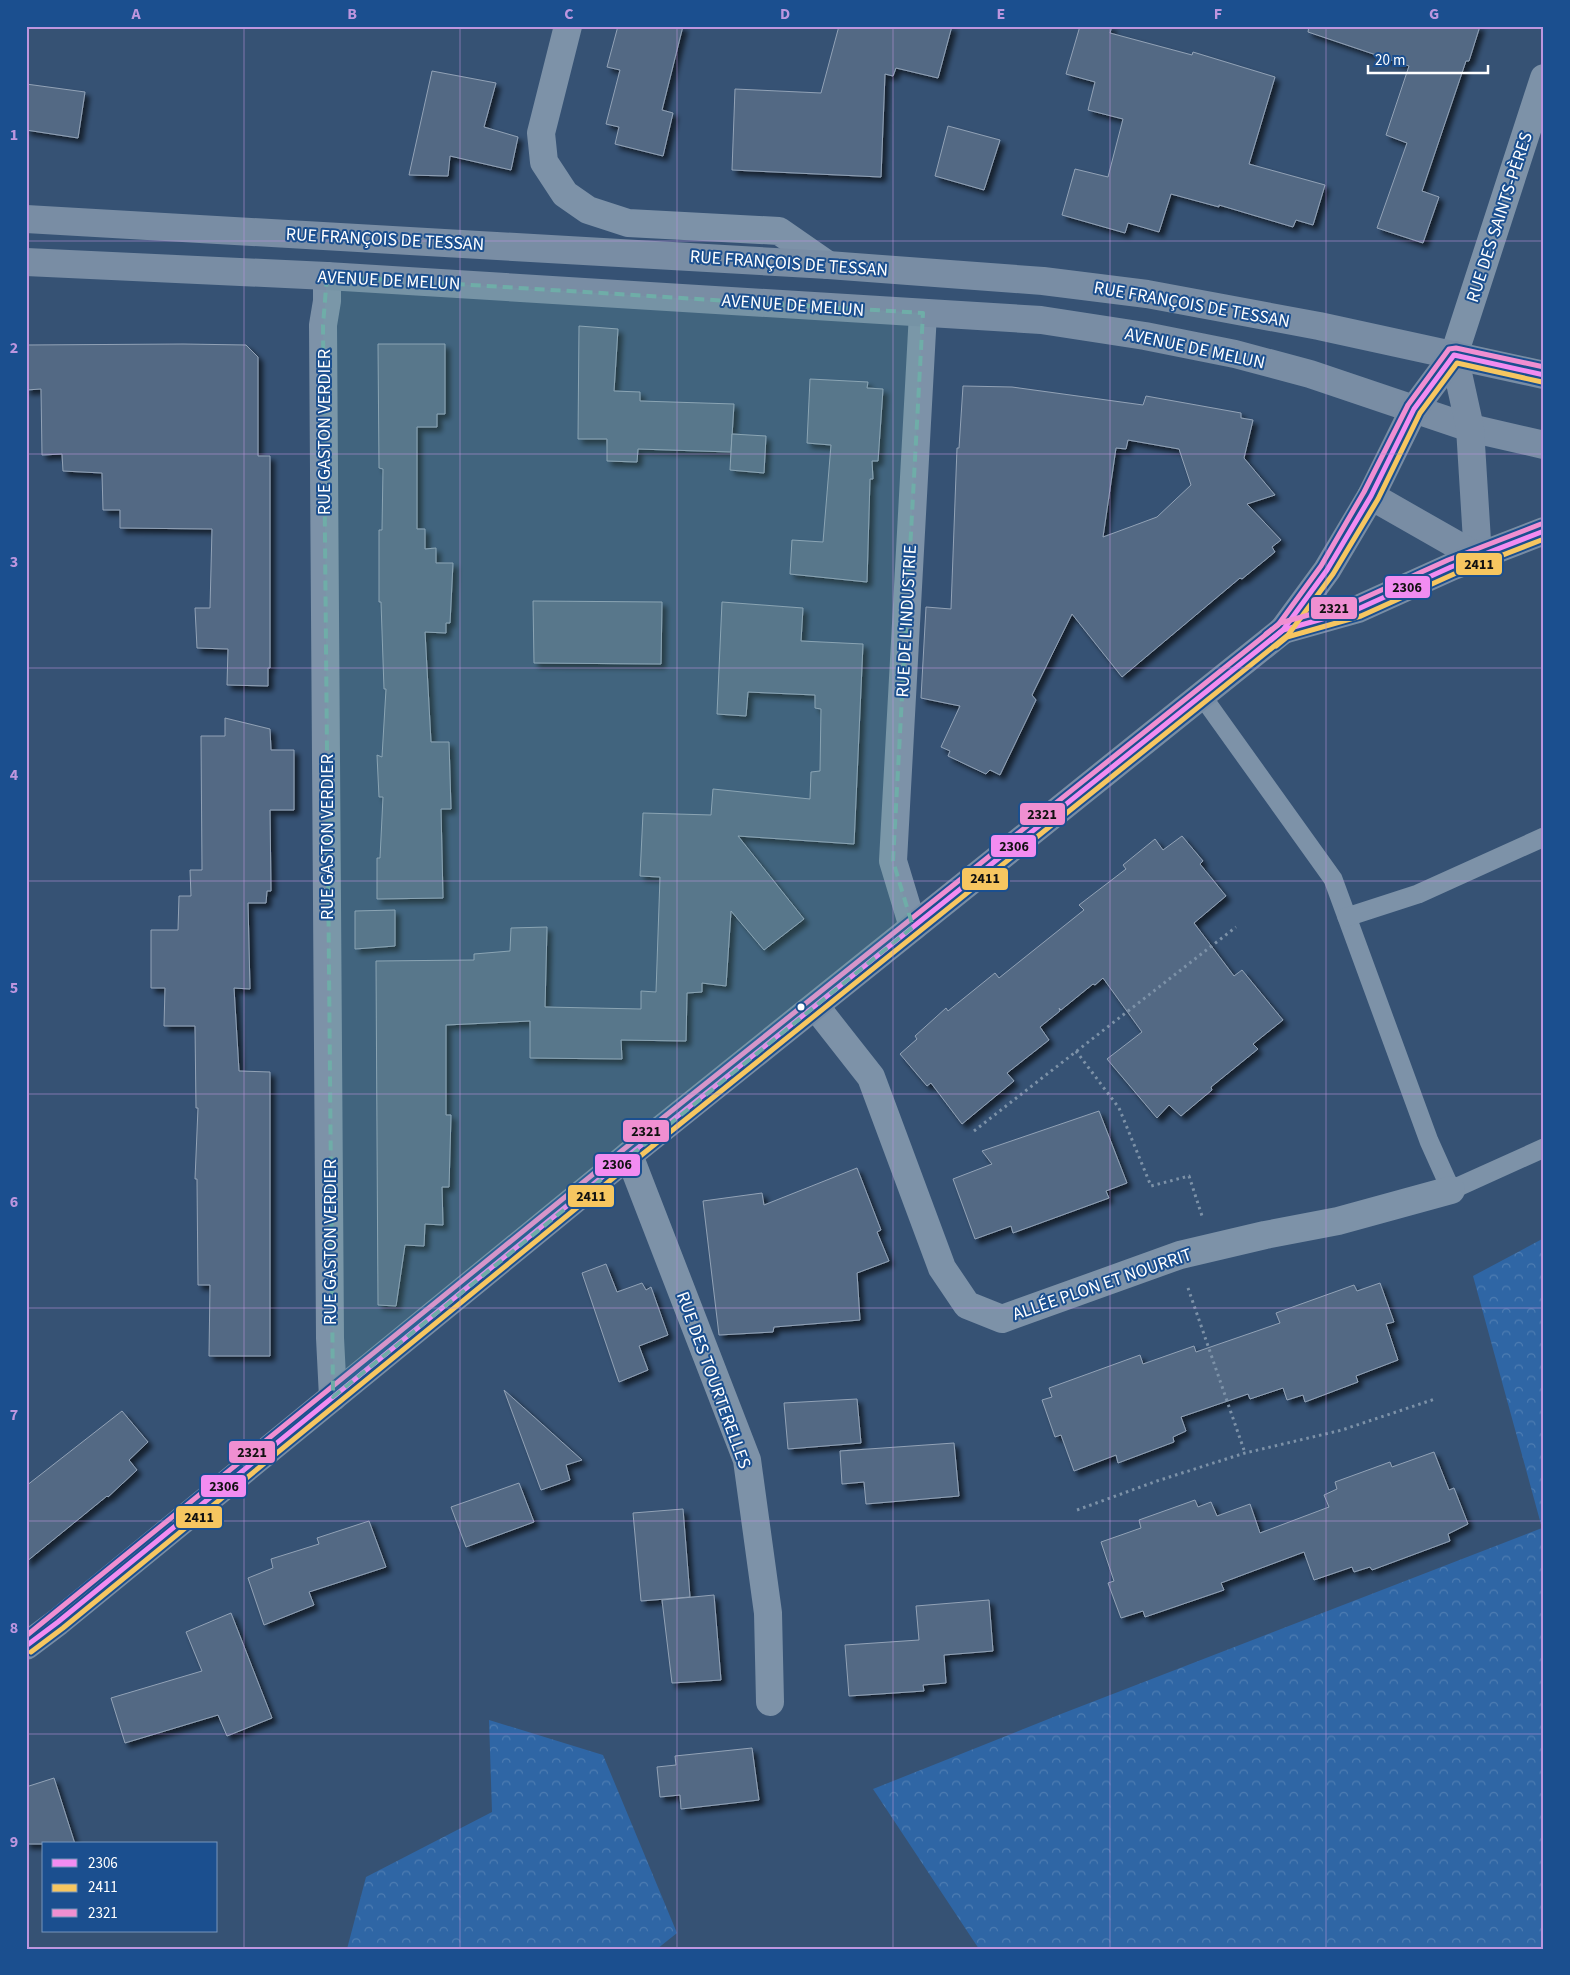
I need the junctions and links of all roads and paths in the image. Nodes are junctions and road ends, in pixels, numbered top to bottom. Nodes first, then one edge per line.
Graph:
1 (568, 26) edge
2 (1544, 78) edge
3 (26, 218) edge
4 (26, 262) edge
5 (828, 265) junction
6 (327, 276) junction
7 (923, 313) junction
8 (1454, 355) junction
9 (1544, 375) edge
10 (1414, 409) junction
11 (1470, 428) junction
12 (1544, 445) edge
13 (1370, 496) junction
14 (1544, 530) edge
15 (1478, 557) junction
16 (1283, 630) junction
17 (1202, 696) junction
18 (1544, 837) edge
19 (1347, 917) junction
20 (913, 927) junction
21 (1236, 927) dead end
22 (816, 1007) junction
23 (1076, 1051) junction
24 (974, 1130) dead end
25 (1544, 1148) edge
26 (629, 1156) junction
27 (1451, 1190) junction
28 (1204, 1223) dead end
29 (1180, 1255) junction
30 (333, 1397) junction
31 (1435, 1400) dead end
32 (1245, 1453) junction
33 (1077, 1510) dead end
34 (26, 1646) edge
35 (770, 1702) dead end

1 - 5 street
2 - 8 street, RUE DES SAINTS-PÈRES
3 - 5 main road, RUE FRANÇOIS DE TESSAN
4 - 6 main road, AVENUE DE MELUN
5 - 8 main road, RUE FRANÇOIS DE TESSAN
6 - 7 main road, AVENUE DE MELUN
6 - 30 street, RUE GASTON VERDIER
7 - 10 main road, AVENUE DE MELUN
7 - 20 street, RUE DE L'INDUSTRIE
8 - 9 main road, RUE FRANÇOIS DE TESSAN
8 - 10 main road
8 - 11 main road
10 - 11 main road, AVENUE DE MELUN
10 - 13 main road
11 - 12 main road, AVENUE DE MELUN
11 - 15 main road
13 - 15 main road
13 - 16 main road
14 - 15 main road
15 - 16 main road
16 - 17 main road
17 - 19 lane
17 - 20 main road
18 - 19 lane
19 - 27 lane
20 - 22 main road
21 - 23 path
22 - 26 main road
22 - 29 street, ALLÉE PLON ET NOURRIT
23 - 24 path
23 - 28 path
25 - 27 lane
26 - 30 main road
26 - 35 street, RUE DES TOURTERELLES
27 - 29 street, ALLÉE PLON ET NOURRIT
29 - 32 path
30 - 34 main road
31 - 32 path
32 - 33 path

